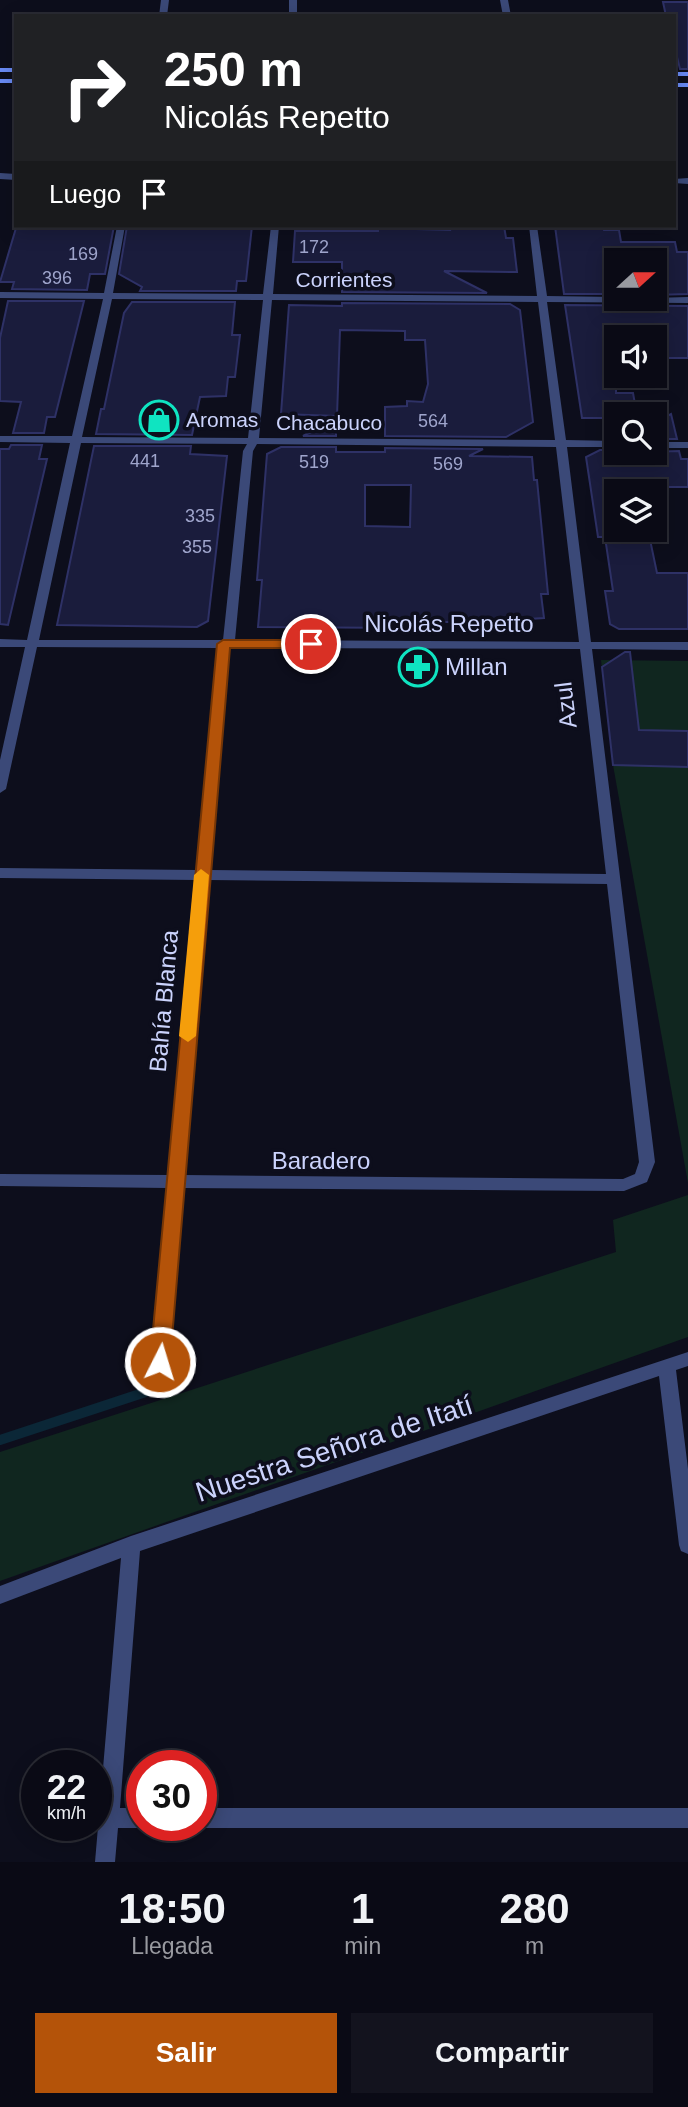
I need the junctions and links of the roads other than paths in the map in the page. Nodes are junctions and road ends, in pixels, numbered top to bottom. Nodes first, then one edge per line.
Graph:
1 (121, 228) edge
2 (275, 228) edge
3 (533, 228) edge
4 (0, 295) edge
5 (108, 295) junction
6 (269, 297) junction
7 (542, 299) junction
8 (688, 300) edge
9 (0, 439) edge
10 (76, 439) junction
11 (253, 442) junction
12 (561, 444) junction
13 (604, 444) edge
14 (667, 445) edge
15 (688, 445) edge
16 (0, 643) edge
17 (30, 643) junction
18 (226, 644) junction
19 (584, 646) junction
20 (688, 646) edge
21 (0, 789) edge
22 (0, 873) edge
23 (201, 874) junction
24 (611, 879) junction
25 (641, 1178) joint
26 (0, 1180) edge
27 (176, 1183) junction
28 (688, 1359) edge
29 (160, 1362) dead end
30 (667, 1367) junction
31 (131, 1545) junction
32 (688, 1545) edge
33 (0, 1595) edge
34 (112, 1771) edge
35 (217, 1818) edge
36 (688, 1818) edge
37 (106, 1841) edge
38 (105, 1862) edge

1 - 5 street
2 - 6 street, Bahía Blanca
3 - 7 street, Azul
4 - 5 street, Corrientes
5 - 6 street, Corrientes
5 - 10 street
6 - 7 street, Corrientes
6 - 11 street, Bahía Blanca
7 - 8 street, Corrientes
7 - 12 street, Azul
9 - 10 street, Chacabuco
10 - 11 street, Chacabuco
10 - 17 street
11 - 12 street, Chacabuco
11 - 18 street, Bahía Blanca
12 - 13 street, Chacabuco
12 - 19 street, Azul
14 - 15 street
16 - 17 street, Nicolás Repetto
17 - 18 street, Nicolás Repetto
17 - 21 street
18 - 19 street, Nicolás Repetto
18 - 23 street, Bahía Blanca
19 - 20 street, Nicolás Repetto
19 - 24 street, Azul
22 - 23 street
23 - 24 street
23 - 27 street, Bahía Blanca
24 - 25 street, Azul
25 - 27 street, Baradero
26 - 27 street, Baradero
27 - 29 street, Bahía Blanca
28 - 30 street, Nuestra Señora de Itatí
30 - 31 street, Nuestra Señora de Itatí
30 - 32 street
31 - 33 street, Nuestra Señora de Itatí
31 - 34 street
35 - 36 street
37 - 38 street

